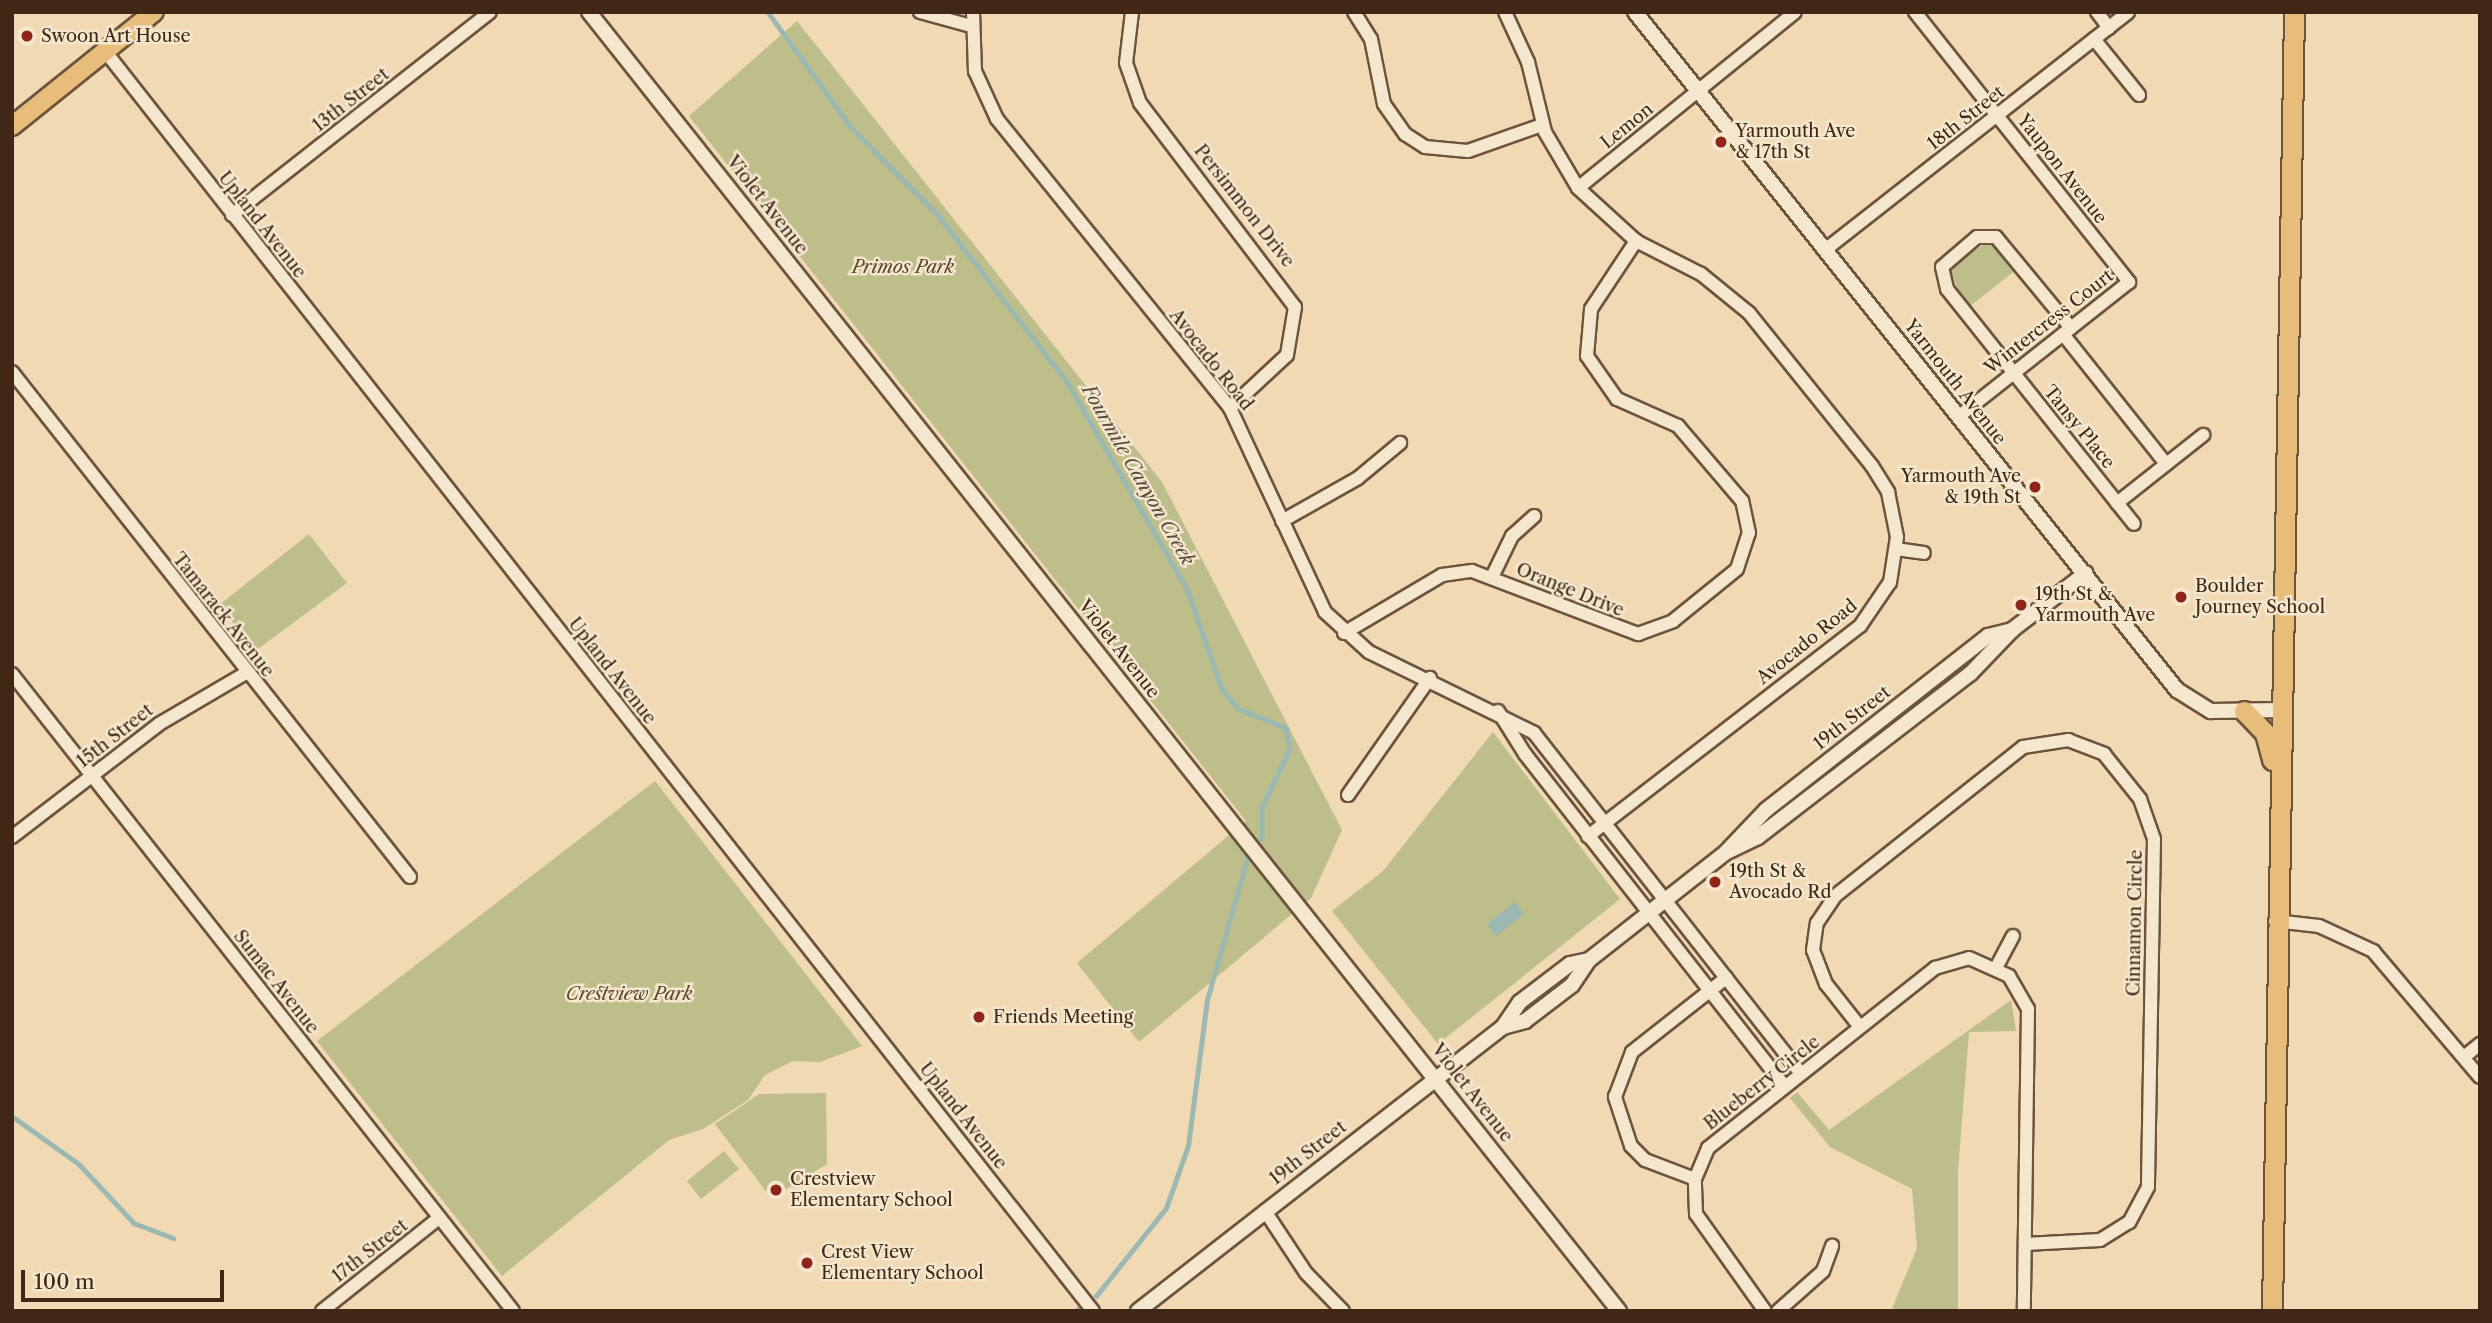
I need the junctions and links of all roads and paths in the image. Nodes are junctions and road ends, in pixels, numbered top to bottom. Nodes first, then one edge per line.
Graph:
1 (491, 12) edge
2 (589, 12) edge
3 (920, 12) edge
4 (973, 12) edge
5 (1132, 12) edge
6 (1354, 12) edge
7 (1506, 12) edge
8 (1635, 12) edge
9 (1795, 12) edge
10 (1915, 12) edge
11 (2096, 12) edge
12 (2128, 12) edge
13 (2294, 12) edge
14 (152, 13) edge
15 (971, 26) junction
16 (2109, 28) junction
17 (2095, 39) junction
18 (105, 51) junction
19 (1697, 90) junction
20 (2139, 95) dead end
21 (1997, 116) junction
22 (1542, 125) junction
23 (12, 126) edge
24 (1578, 188) junction
25 (232, 215) junction
26 (1636, 241) junction
27 (1825, 250) junction
28 (2129, 282) joint
29 (2067, 331) junction
30 (12, 372) edge
31 (2014, 373) junction
32 (1230, 408) junction
33 (1958, 417) junction
34 (2203, 435) dead end
35 (1401, 443) dead end
36 (2166, 464) junction
37 (2117, 503) junction
38 (1534, 516) dead end
39 (1282, 521) junction
40 (2134, 524) dead end
41 (1896, 549) junction
42 (1924, 553) dead end
43 (2085, 573) junction
44 (1492, 577) junction
45 (1344, 633) junction
46 (246, 673) junction
47 (12, 674) edge
48 (1430, 678) junction
49 (2280, 710) junction
50 (1498, 711) junction
51 (2244, 711) junction
52 (2069, 725) dead end
53 (2068, 740) junction
54 (92, 776) junction
55 (2278, 785) junction
56 (1348, 795) dead end
57 (1605, 823) junction
58 (1588, 836) junction
59 (12, 837) edge
60 (410, 877) dead end
61 (1666, 900) junction
62 (1649, 913) junction
63 (2275, 921) junction
64 (2013, 936) dead end
65 (1997, 966) junction
66 (1726, 978) junction
67 (1710, 990) junction
68 (1860, 1027) junction
69 (2480, 1044) edge
70 (2464, 1057) junction
71 (1801, 1074) junction
72 (2480, 1077) edge
73 (1436, 1079) junction
74 (1785, 1087) junction
75 (1695, 1179) junction
76 (1265, 1211) junction
77 (439, 1218) junction
78 (2025, 1244) junction
79 (1832, 1246) dead end
80 (322, 1311) edge
81 (513, 1311) edge
82 (1093, 1311) edge
83 (1138, 1311) edge
84 (1343, 1311) edge
85 (1619, 1311) edge
86 (1765, 1311) edge
87 (1778, 1311) edge
88 (2024, 1311) edge
89 (2272, 1311) edge

1 - 25 street, 13th Street
2 - 73 street, Violet Avenue
3 - 15 street
4 - 15 street, Avocado Road
5 - 32 street, Persimmon Drive
6 - 22 street
7 - 22 street, Avocado Road
8 - 19 street, Yarmouth Avenue
9 - 19 street
10 - 21 street, Yaupon Avenue
11 - 16 street
12 - 16 street, 18th Street
13 - 49 highway
14 - 18 main road
15 - 32 street, Avocado Road
16 - 17 street, 18th Street
17 - 20 street
17 - 21 street, 18th Street
18 - 23 main road
18 - 25 street, Upland Avenue
19 - 24 street, Lemon
19 - 27 street, Yarmouth Avenue
21 - 27 street, 18th Street
21 - 28 street, Yaupon Avenue
22 - 24 street, Avocado Road
24 - 26 street, Avocado Road
25 - 82 street, Upland Avenue
26 - 41 street, Avocado Road
26 - 44 street, Orange Drive
27 - 33 street, Yarmouth Avenue
28 - 29 street, Wintercress Court
29 - 31 street, Wintercress Court
29 - 31 street, Tansy Place
29 - 36 street
30 - 46 street, Tamarack Avenue
31 - 33 street, Wintercress Court
31 - 37 street, Tansy Place
32 - 39 street, Avocado Road
33 - 43 street, Yarmouth Avenue
34 - 36 street
35 - 39 street
36 - 37 street
37 - 40 street, Tansy Place
38 - 44 street
39 - 45 street, Avocado Road
41 - 42 street
41 - 57 street, Avocado Road
43 - 51 street, Yarmouth Avenue
43 - 61 street, 19th Street
44 - 45 street, Orange Drive
45 - 48 street, Avocado Road
46 - 54 street, 15th Street
46 - 60 street, Tamarack Avenue
47 - 54 street, Sumac Avenue
48 - 50 street, Avocado Road
48 - 56 street
49 - 51 street, Yarmouth Avenue
49 - 55 highway
50 - 57 street, Avocado Road
50 - 58 street, Avocado Road
51 - 55 highway
52 - 53 street
53 - 68 street, Cinnamon Circle
53 - 78 street, Cinnamon Circle
54 - 59 street, 15th Street
54 - 77 street, Sumac Avenue
55 - 63 highway
57 - 58 street, Avocado Road
57 - 61 street, Avocado Road
58 - 62 street, Avocado Road
61 - 62 street, 19th Street
61 - 66 street, Avocado Road
62 - 67 street, Avocado Road
62 - 73 street, 19th Street
63 - 70 street
63 - 89 highway
64 - 65 street
65 - 68 street, Blueberry Circle
65 - 78 street
66 - 67 street
66 - 71 street, Avocado Road
67 - 74 street, Avocado Road
67 - 75 street
68 - 71 street, Blueberry Circle
69 - 70 street
70 - 72 street
71 - 74 street, Blueberry Circle
73 - 76 street, 19th Street
73 - 85 street, Violet Avenue
74 - 75 street, Blueberry Circle
75 - 86 street
76 - 83 street, 19th Street
76 - 84 street
77 - 80 street, 17th Street
77 - 81 street, Sumac Avenue
78 - 88 street
79 - 87 street

